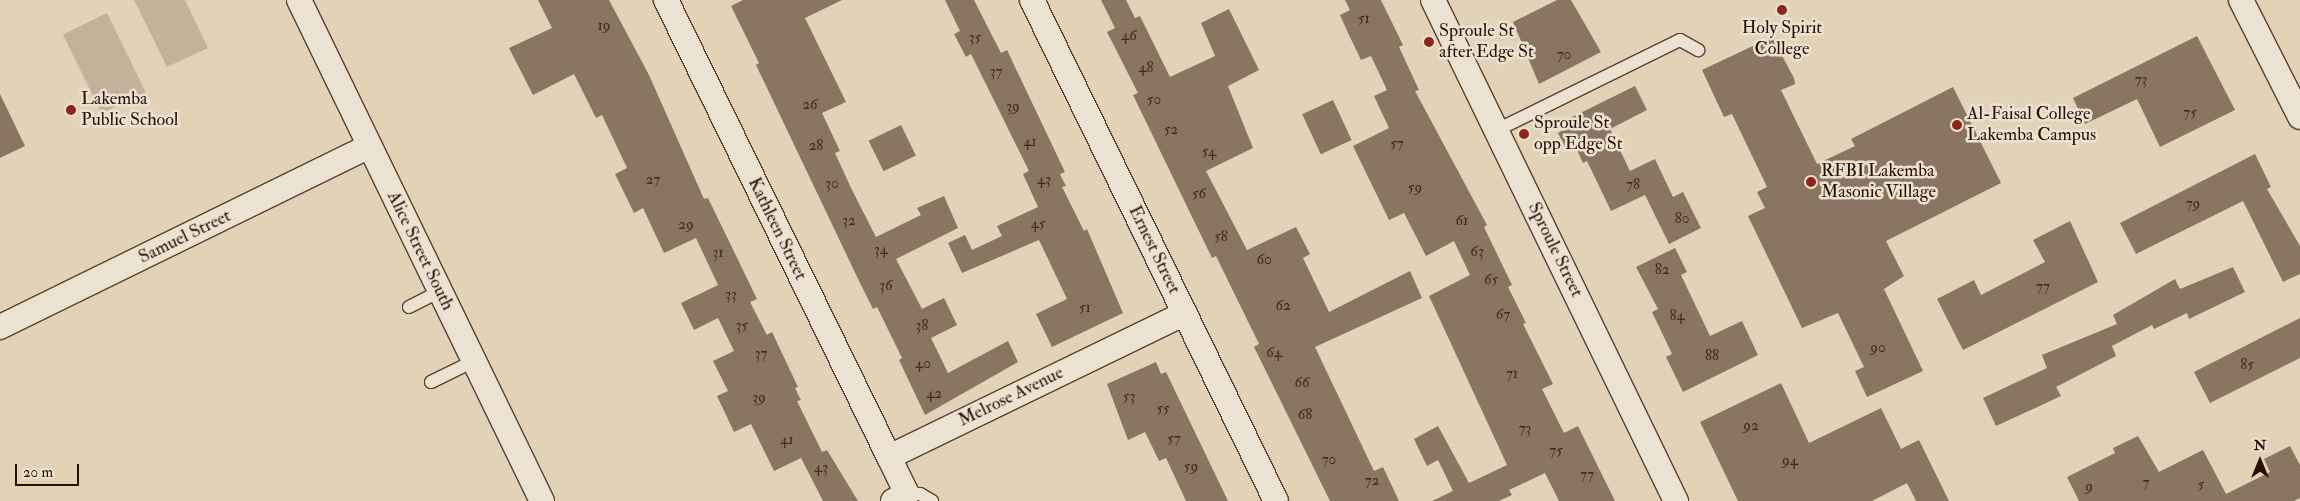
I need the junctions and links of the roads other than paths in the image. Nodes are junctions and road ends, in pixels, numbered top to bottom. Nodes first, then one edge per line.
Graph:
1 (299, 0) edge
2 (666, 0) edge
3 (1032, 0) edge
4 (1433, 0) edge
5 (2241, 0) edge
6 (1698, 50) dead end
7 (2300, 117) edge
8 (1497, 130) junction
9 (369, 146) junction
10 (440, 292) junction
11 (409, 307) dead end
12 (1185, 313) junction
13 (0, 327) edge
14 (474, 361) junction
15 (431, 382) dead end
16 (889, 457) junction
17 (900, 497) edge
18 (542, 501) edge
19 (932, 501) edge
20 (1276, 501) edge
21 (1676, 501) edge

1 - 9 street, Alice Street South
2 - 16 street, Kathleen Street
3 - 12 street, Ernest Street
4 - 8 street, Sproule Street
5 - 7 street
6 - 8 lane
8 - 21 street, Sproule Street
9 - 10 street, Alice Street South
9 - 13 street, Samuel Street
10 - 11 lane
10 - 14 street, Alice Street South
12 - 16 street, Melrose Avenue
12 - 20 street, Ernest Street
14 - 15 lane
14 - 18 street, Alice Street South
16 - 17 street
17 - 19 lane

